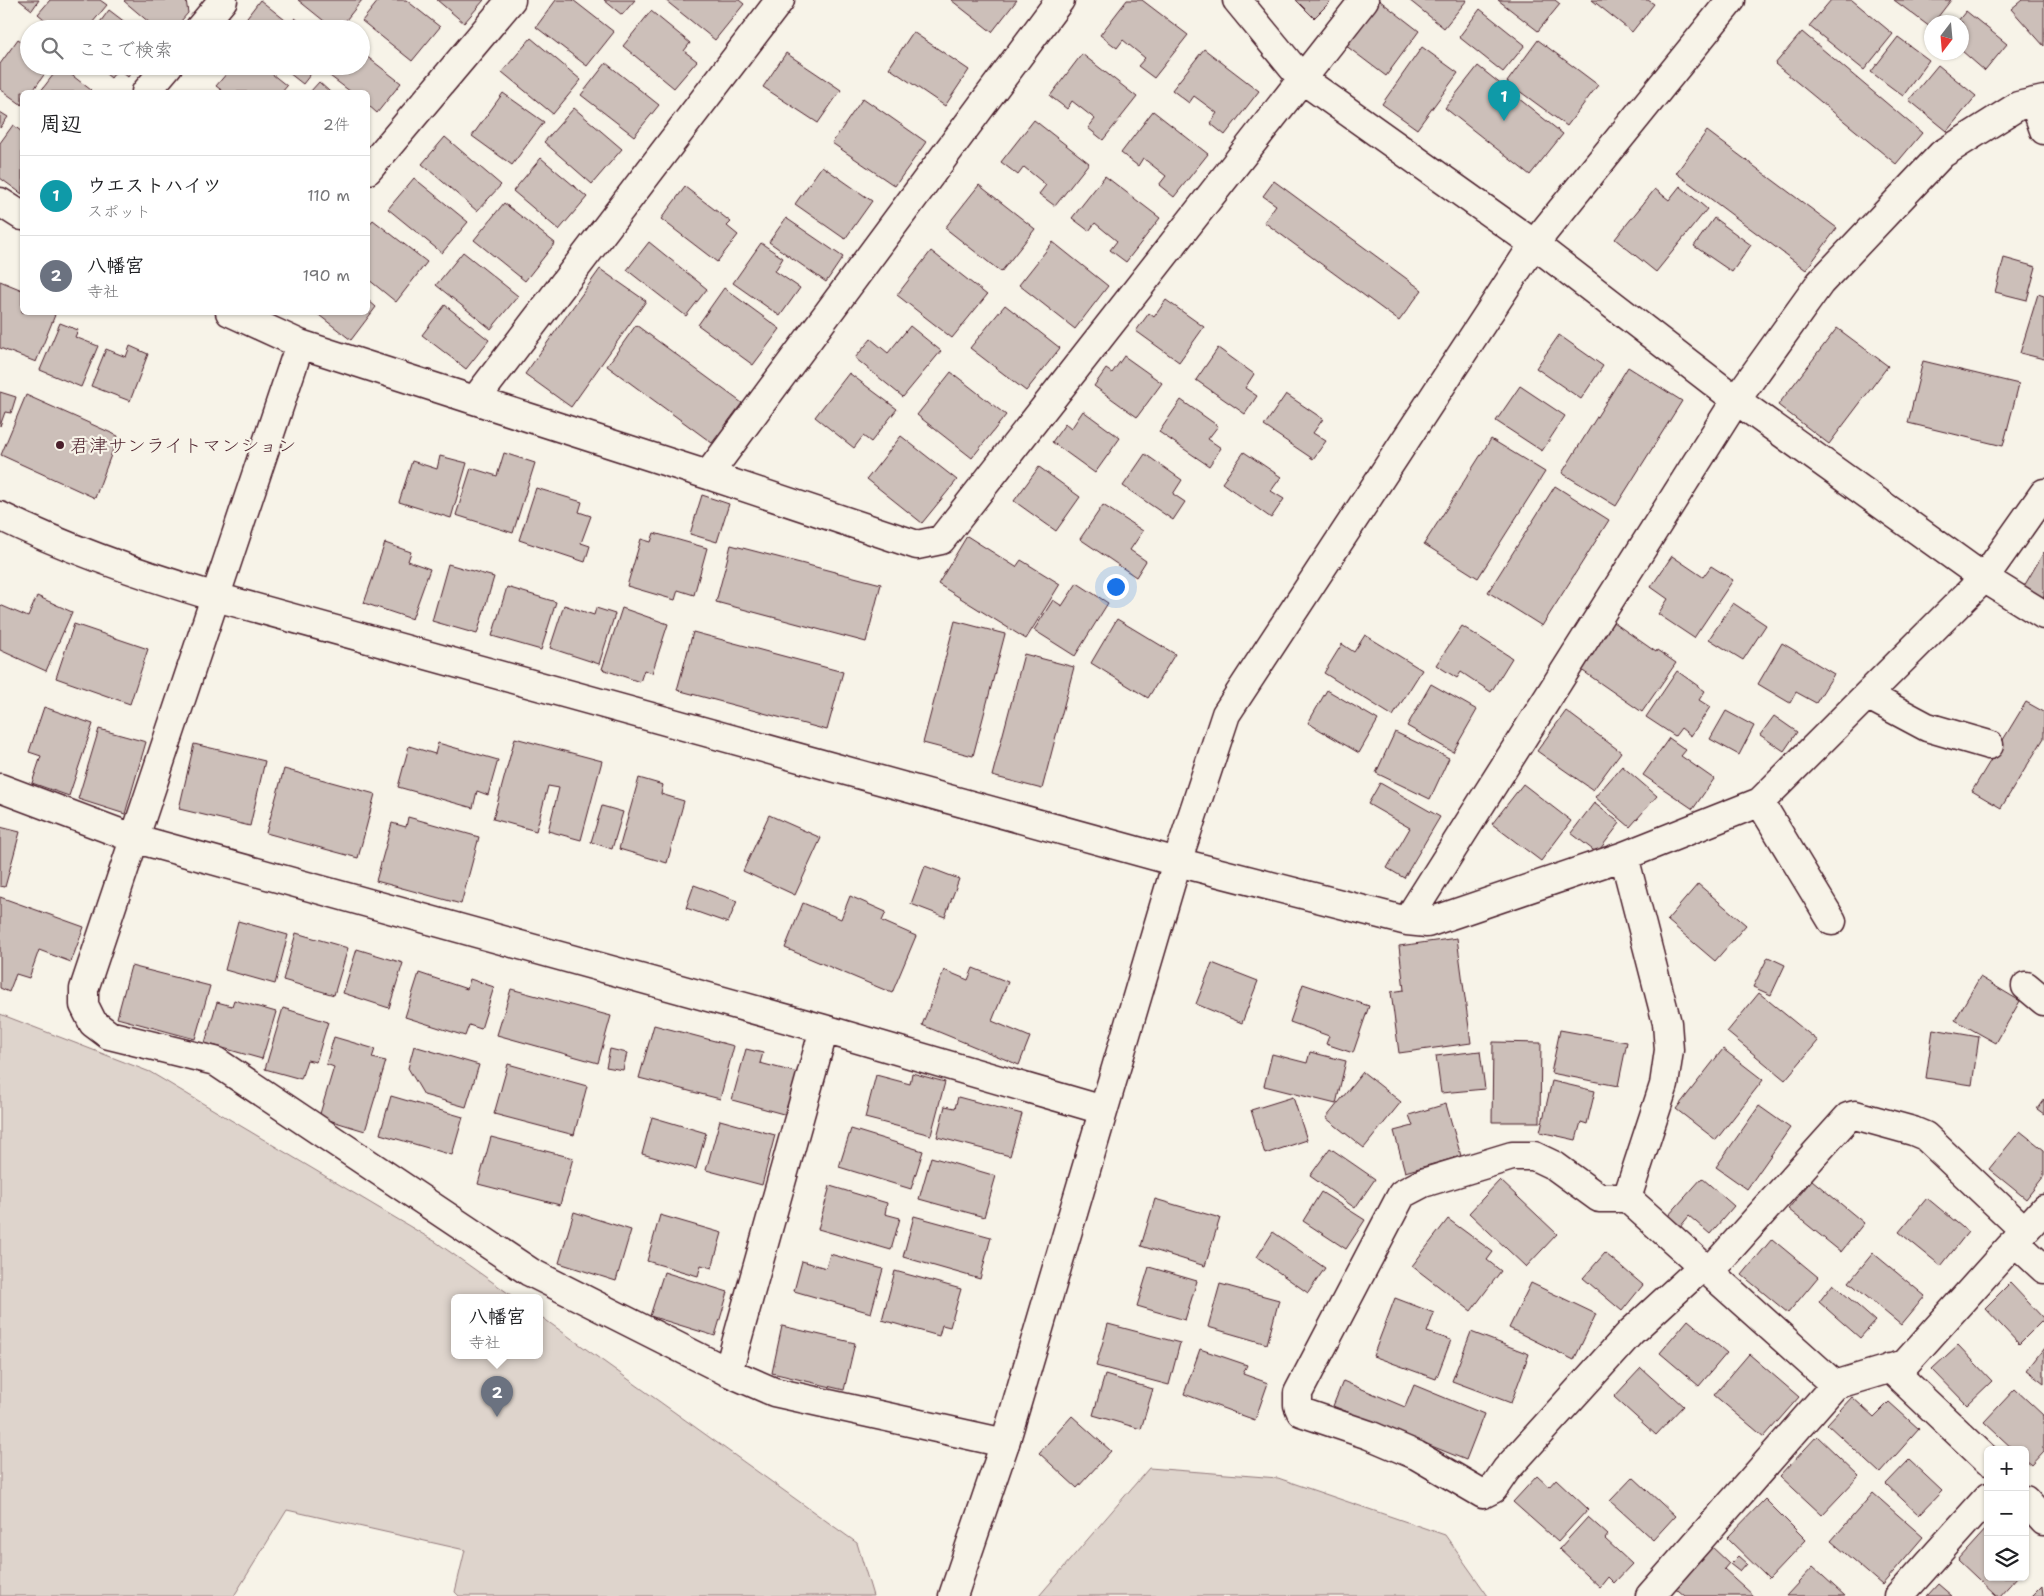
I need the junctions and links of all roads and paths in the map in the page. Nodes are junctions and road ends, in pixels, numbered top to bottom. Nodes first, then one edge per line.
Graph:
1 (223, 0) edge
2 (511, 0) edge
3 (780, 0) edge
4 (1060, 0) edge
5 (1237, 0) edge
6 (1364, 0) edge
7 (1731, 0) edge
8 (206, 20) edge
9 (160, 75) edge
10 (1302, 80) junction
11 (148, 90) edge
12 (2039, 101) edge
13 (2044, 130) edge
14 (370, 168) edge
15 (0, 202) edge
16 (20, 215) edge
17 (1534, 244) junction
18 (242, 315) edge
19 (300, 344) junction
20 (475, 400) junction
21 (1736, 400) junction
22 (708, 475) junction
23 (2044, 493) edge
24 (0, 516) edge
25 (1984, 578) junction
26 (216, 596) junction
27 (2044, 615) edge
28 (1867, 695) junction
29 (1990, 745) dead end
30 (0, 788) edge
31 (1760, 802) junction
32 (133, 838) junction
33 (1624, 856) junction
34 (1177, 862) junction
35 (1407, 921) junction
36 (1832, 921) dead end
37 (824, 1030) junction
38 (1104, 1110) junction
39 (1627, 1198) junction
40 (2044, 1209) edge
41 (2019, 1236) junction
42 (1706, 1269) junction
43 (2044, 1269) edge
44 (1890, 1368) junction
45 (728, 1372) junction
46 (1835, 1385) junction
47 (1006, 1443) junction
48 (1984, 1457) edge
49 (1984, 1502) edge
50 (2029, 1504) edge
51 (2044, 1521) edge
52 (953, 1596) edge
53 (1650, 1596) edge
54 (1900, 1596) edge

1 - 8 street
2 - 14 street
3 - 20 street
4 - 22 street
5 - 10 street
6 - 10 street
7 - 17 street
9 - 11 street
10 - 17 street
10 - 22 street
12 - 13 street
12 - 21 street
15 - 16 street
17 - 21 street
17 - 34 street
18 - 19 street
19 - 20 street
19 - 26 street
20 - 22 street
21 - 25 street
21 - 35 street
23 - 25 street
24 - 26 street
25 - 27 street
25 - 28 street
26 - 32 street
26 - 34 street
28 - 29 street
28 - 31 street
30 - 32 street
31 - 33 street
31 - 36 street
32 - 37 street
32 - 45 street
33 - 35 street
33 - 39 street
34 - 35 street
34 - 38 street
37 - 38 street
37 - 45 street
38 - 47 street
39 - 42 street
39 - 42 street
40 - 41 street
41 - 42 street
41 - 43 street
41 - 44 street
42 - 46 street
44 - 46 street
44 - 48 street
45 - 47 street
46 - 53 street
47 - 52 street
49 - 54 street
50 - 51 street

